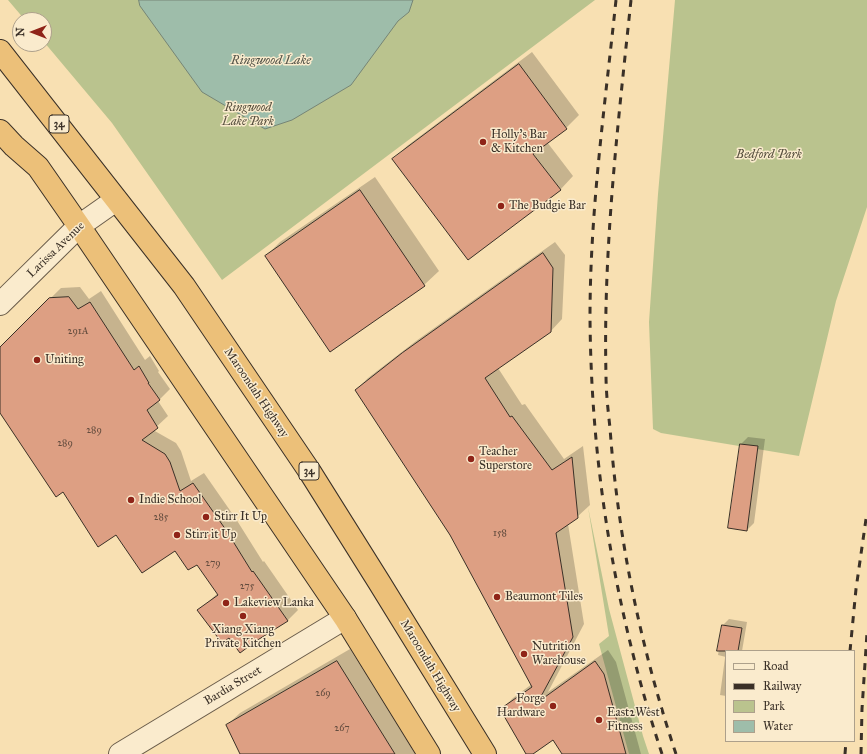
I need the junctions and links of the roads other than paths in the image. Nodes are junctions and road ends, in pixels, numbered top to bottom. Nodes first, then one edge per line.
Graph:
1 (0, 51) edge
2 (0, 131) edge
3 (116, 200) junction
4 (79, 226) junction
5 (0, 304) edge
6 (345, 618) junction
7 (120, 754) edge
8 (429, 754) edge
9 (484, 754) edge

1 - 3 highway, Maroondah Highway / 34
2 - 4 highway
3 - 4 street, Larissa Avenue
3 - 9 highway, Maroondah Highway / 34
4 - 5 street, Larissa Avenue
4 - 6 highway
6 - 7 street, Bardia Street
6 - 8 highway

